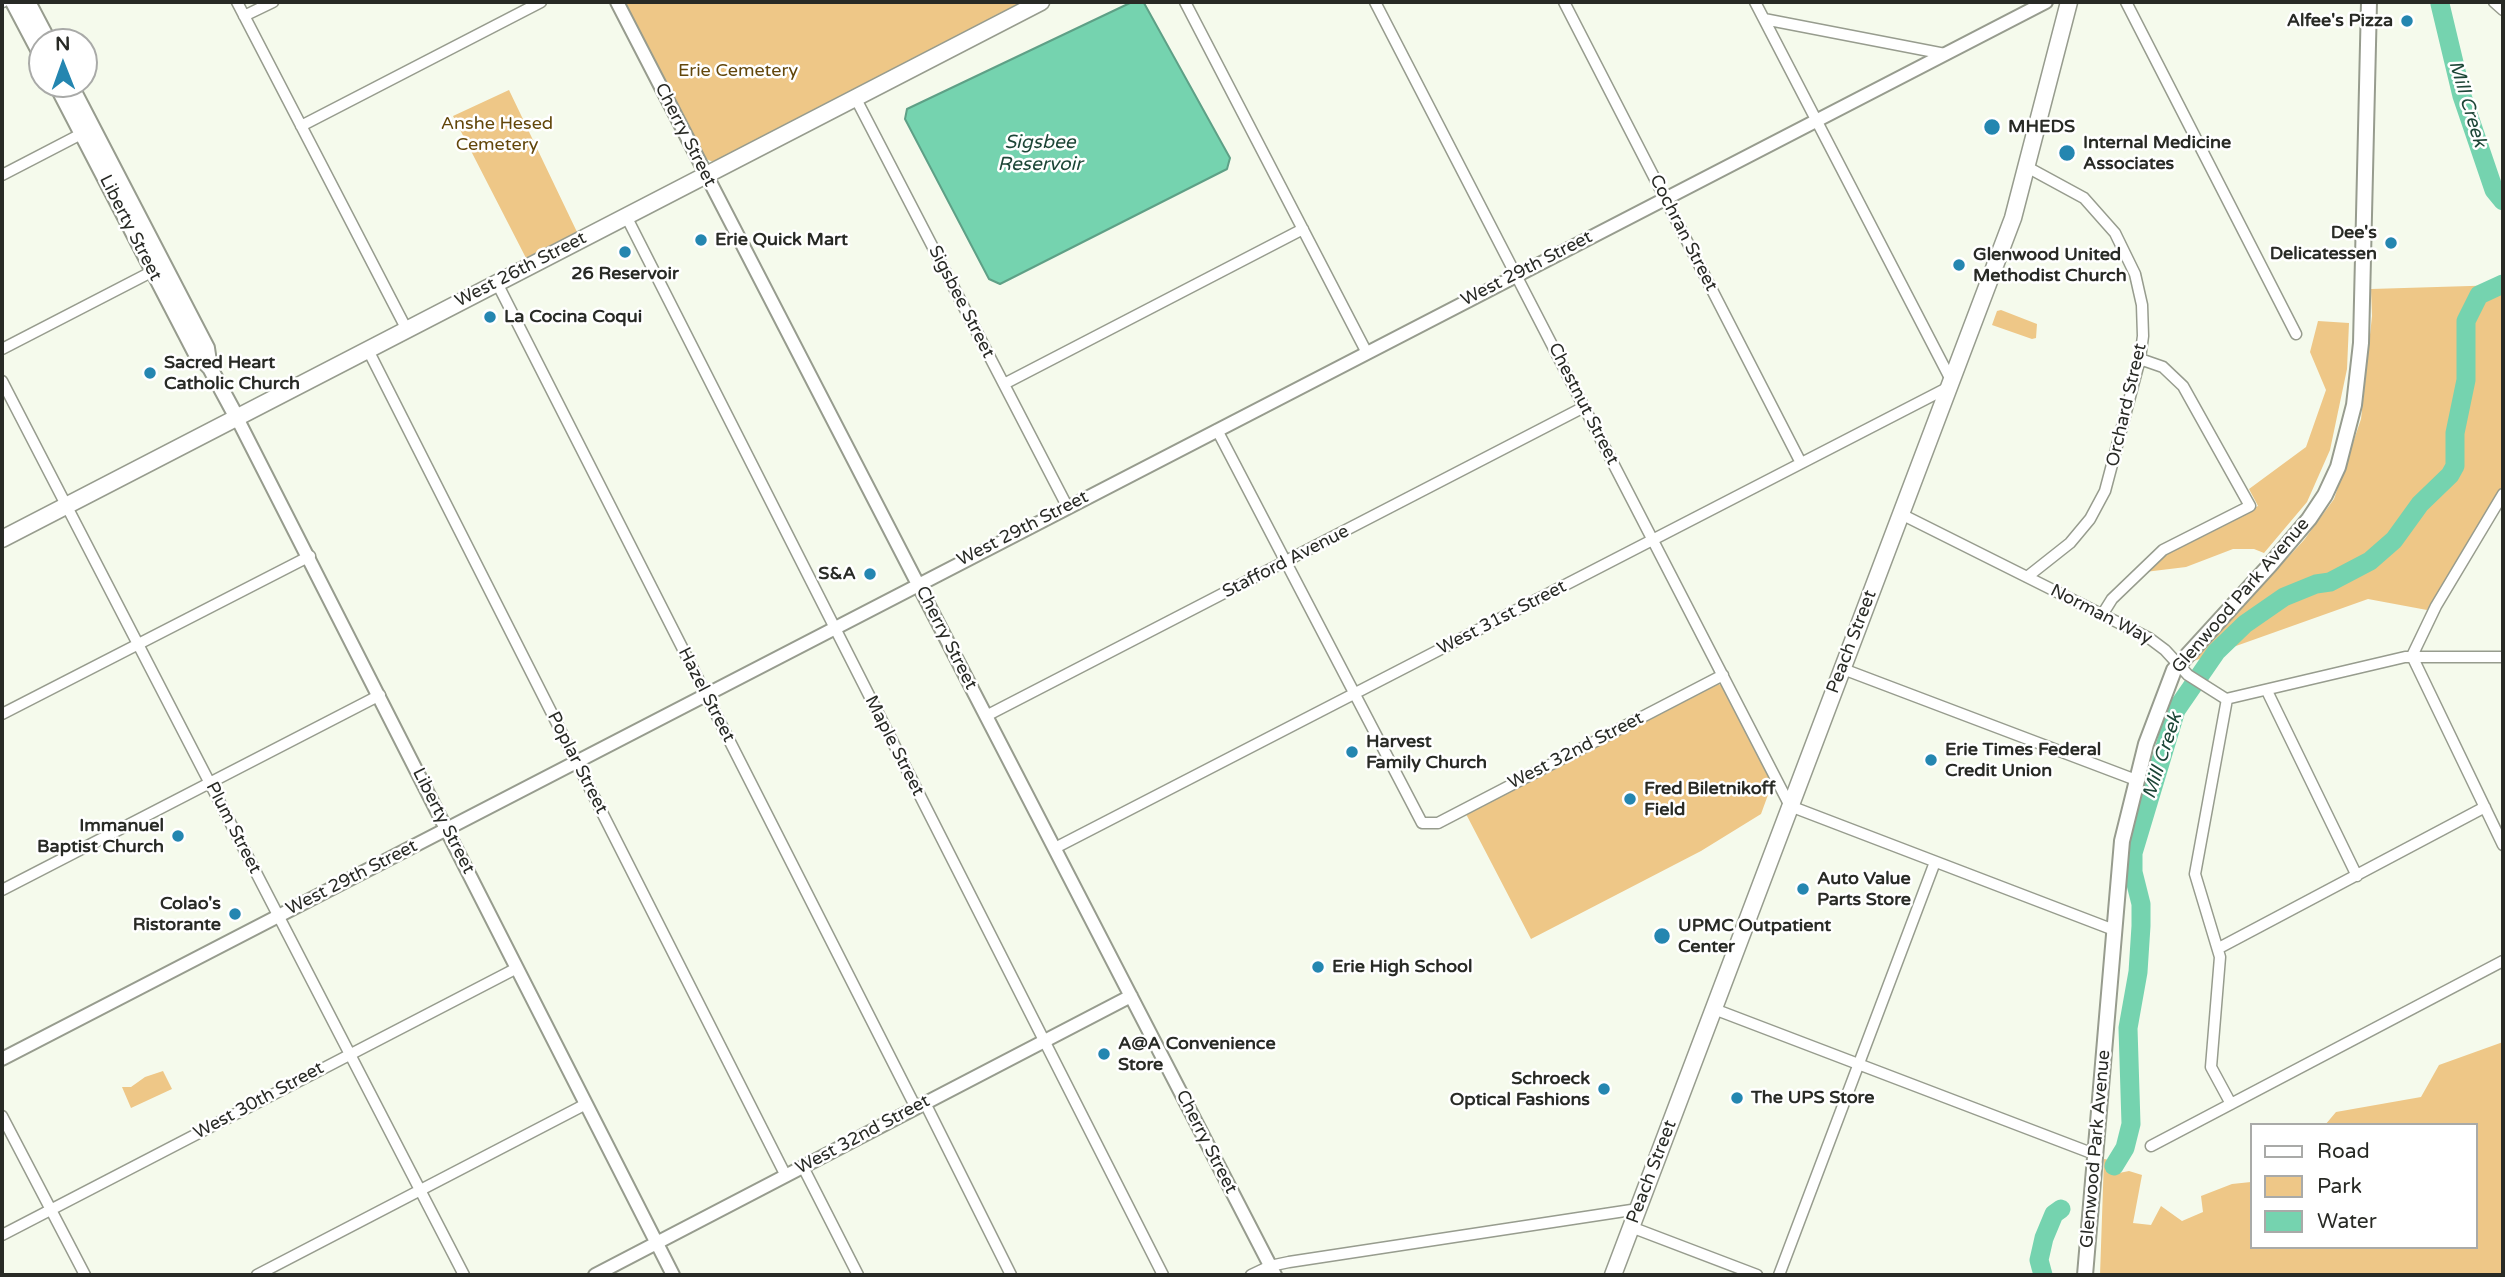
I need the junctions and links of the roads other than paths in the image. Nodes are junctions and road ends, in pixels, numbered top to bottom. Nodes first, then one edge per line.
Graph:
1 (13, 2) edge
2 (28, 2) edge
3 (237, 2) edge
4 (273, 2) edge
5 (541, 2) edge
6 (617, 2) edge
7 (1041, 2) edge
8 (1185, 2) edge
9 (1375, 2) edge
10 (1564, 2) edge
11 (1755, 2) edge
12 (2046, 2) edge
13 (2069, 2) edge
14 (2126, 2) edge
15 (2369, 2) edge
16 (2494, 2) edge
17 (2503, 10) edge
18 (244, 16) junction
19 (1764, 19) junction
20 (41, 28) edge
21 (28, 30) edge
22 (1945, 54) junction
23 (855, 97) junction
24 (66, 98) edge
25 (75, 98) edge
26 (1816, 120) junction
27 (301, 126) junction
28 (88, 131) junction
29 (2027, 167) junction
30 (706, 174) junction
31 (2, 175) edge
32 (1665, 198) junction
33 (626, 216) junction
34 (1303, 229) junction
35 (159, 268) junction
36 (1516, 275) junction
37 (497, 283) junction
38 (407, 330) junction
39 (2297, 334) dead end
40 (2, 349) edge
41 (368, 350) junction
42 (1367, 353) junction
43 (2140, 359) junction
44 (2, 381) edge
45 (1004, 384) junction
46 (1950, 384) junction
47 (1584, 407) junction
48 (237, 418) junction
49 (1217, 429) junction
50 (1801, 463) junction
51 (2503, 494) edge
52 (66, 506) junction
53 (1067, 506) junction
54 (1901, 514) junction
55 (2, 539) edge
56 (1653, 540) junction
57 (310, 556) junction
58 (1284, 563) junction
59 (2027, 577) junction
60 (918, 584) junction
61 (2102, 615) junction
62 (835, 628) junction
63 (138, 644) junction
64 (2412, 656) junction
65 (2503, 657) edge
66 (1843, 668) junction
67 (2183, 670) junction
68 (1723, 675) junction
69 (2267, 691) junction
70 (705, 694) junction
71 (380, 695) junction
72 (1354, 695) junction
73 (2227, 699) junction
74 (2, 715) edge
75 (986, 716) junction
76 (576, 762) junction
77 (2136, 780) junction
78 (209, 783) junction
79 (1790, 806) junction
80 (2485, 807) junction
81 (447, 828) junction
82 (2503, 845) edge
83 (1055, 848) junction
84 (1935, 862) junction
85 (2357, 876) junction
86 (2, 890) edge
87 (278, 916) junction
88 (2114, 930) junction
89 (2219, 948) junction
90 (2503, 961) edge
91 (517, 968) junction
92 (1131, 996) junction
93 (1714, 1009) junction
94 (1044, 1041) junction
95 (349, 1054) junction
96 (2, 1059) edge
97 (1858, 1064) junction
98 (586, 1104) junction
99 (2231, 1104) junction
100 (920, 1105) junction
101 (2, 1116) edge
102 (2151, 1146) dead end
103 (2094, 1154) junction
104 (803, 1167) junction
105 (786, 1176) junction
106 (421, 1191) junction
107 (1638, 1209) junction
108 (50, 1210) junction
109 (1631, 1227) junction
110 (2, 1235) edge
111 (657, 1243) junction
112 (1273, 1271) edge
113 (85, 1275) edge
114 (257, 1275) edge
115 (464, 1275) edge
116 (595, 1275) edge
117 (673, 1275) edge
118 (858, 1275) edge
119 (1011, 1275) edge
120 (1163, 1275) edge
121 (1251, 1275) edge
122 (1613, 1275) edge
123 (1757, 1275) edge
124 (1779, 1275) edge
125 (2085, 1275) edge

1 - 21 main road
2 - 20 main road
3 - 18 street
4 - 18 street
5 - 27 street
6 - 30 street, Cherry Street
7 - 23 main road, West 26th Street
8 - 34 street
9 - 36 street, Chestnut Street
10 - 32 street, Cochran Street
11 - 19 street
12 - 22 street, West 29th Street
13 - 29 main road, Peach Street
14 - 39 street
15 - 67 main road, Glenwood Park Avenue
16 - 17 street
18 - 27 street
19 - 22 street
19 - 26 street
22 - 26 street, West 29th Street
23 - 30 main road, West 26th Street
23 - 45 street, Sigsbee Street
24 - 28 main road, Liberty Street
25 - 28 main road, Liberty Street
26 - 32 street, West 29th Street
26 - 46 street
27 - 38 street
28 - 31 street
28 - 35 main road, Liberty Street
29 - 43 street, Orchard Street
29 - 46 main road, Peach Street
30 - 33 main road, West 26th Street
30 - 60 street, Cherry Street
32 - 36 street, West 29th Street
32 - 50 street, Cochran Street
33 - 37 main road, West 26th Street
33 - 62 street, Maple Street
34 - 42 street
34 - 45 street
35 - 40 street
35 - 48 main road, Liberty Street
36 - 42 street, West 29th Street
36 - 47 street, Chestnut Street
37 - 38 main road, West 26th Street
37 - 70 street, Hazel Street
38 - 41 main road, West 26th Street
41 - 48 main road, West 26th Street
41 - 76 street, Poplar Street
42 - 49 street, West 29th Street
43 - 59 street, Orchard Street
43 - 61 street
44 - 52 street, Plum Street
45 - 53 street, Sigsbee Street
46 - 50 street, West 31st Street
46 - 54 main road, Peach Street
47 - 56 street, Chestnut Street
47 - 58 street, Stafford Avenue
48 - 52 main road, West 26th Street
48 - 57 street, Liberty Street
49 - 53 street, West 29th Street
49 - 58 street
50 - 56 street, West 31st Street
51 - 64 street
52 - 55 main road, West 26th Street
52 - 63 street, Plum Street
53 - 60 street, West 29th Street
54 - 59 street, Norman Way
54 - 66 main road, Peach Street
56 - 68 street, Chestnut Street
56 - 72 street, West 31st Street
57 - 63 street
57 - 71 street, Liberty Street
58 - 72 street
58 - 75 street, Stafford Avenue
59 - 61 street, Norman Way
60 - 62 street, West 29th Street
60 - 75 street, Cherry Street
61 - 67 street, Norman Way
62 - 70 street, West 29th Street
62 - 94 street, Maple Street
63 - 74 street
63 - 78 street, Plum Street
64 - 65 street
64 - 69 street
64 - 80 street
66 - 77 street
66 - 79 main road, Peach Street
67 - 73 street, Norman Way
67 - 77 main road, Glenwood Park Avenue
68 - 72 street, West 32nd Street
68 - 79 street, Chestnut Street
69 - 73 street
69 - 85 street
70 - 76 street, West 29th Street
70 - 100 street, Hazel Street
71 - 78 street
71 - 81 street, Liberty Street
72 - 83 street, West 31st Street
73 - 89 street
75 - 83 street, Cherry Street
76 - 81 street, West 29th Street
76 - 105 street, Poplar Street
77 - 88 main road, Glenwood Park Avenue
78 - 86 street
78 - 87 street, Plum Street
79 - 84 street
79 - 93 main road, Peach Street
80 - 82 street
80 - 85 street
81 - 87 street, West 29th Street
81 - 91 street, Liberty Street
83 - 92 street, Cherry Street
84 - 88 street
84 - 97 street
85 - 89 street
87 - 95 street, Plum Street
87 - 96 street, West 29th Street
88 - 103 main road, Glenwood Park Avenue
89 - 99 street
90 - 99 street
91 - 95 street, West 30th Street
91 - 98 street, Liberty Street
92 - 94 street, West 32nd Street
92 - 112 street, Cherry Street
93 - 97 street
93 - 107 main road, Peach Street
94 - 100 street, West 32nd Street
94 - 120 street, Maple Street
95 - 106 street, Plum Street
95 - 108 street, West 30th Street
97 - 103 street
97 - 124 street
98 - 106 street
98 - 111 street, Liberty Street
99 - 102 street
100 - 104 street, West 32nd Street
100 - 119 street, Hazel Street
101 - 108 street
103 - 125 main road, Glenwood Park Avenue
104 - 105 street, West 32nd Street
104 - 118 street
105 - 111 street, West 32nd Street
106 - 114 street
106 - 115 street, Plum Street
107 - 109 main road, Peach Street
107 - 112 street
108 - 110 street, West 30th Street
108 - 113 street
109 - 122 main road, Peach Street
109 - 123 street
111 - 116 street, West 32nd Street
111 - 117 street, Liberty Street
112 - 121 street

